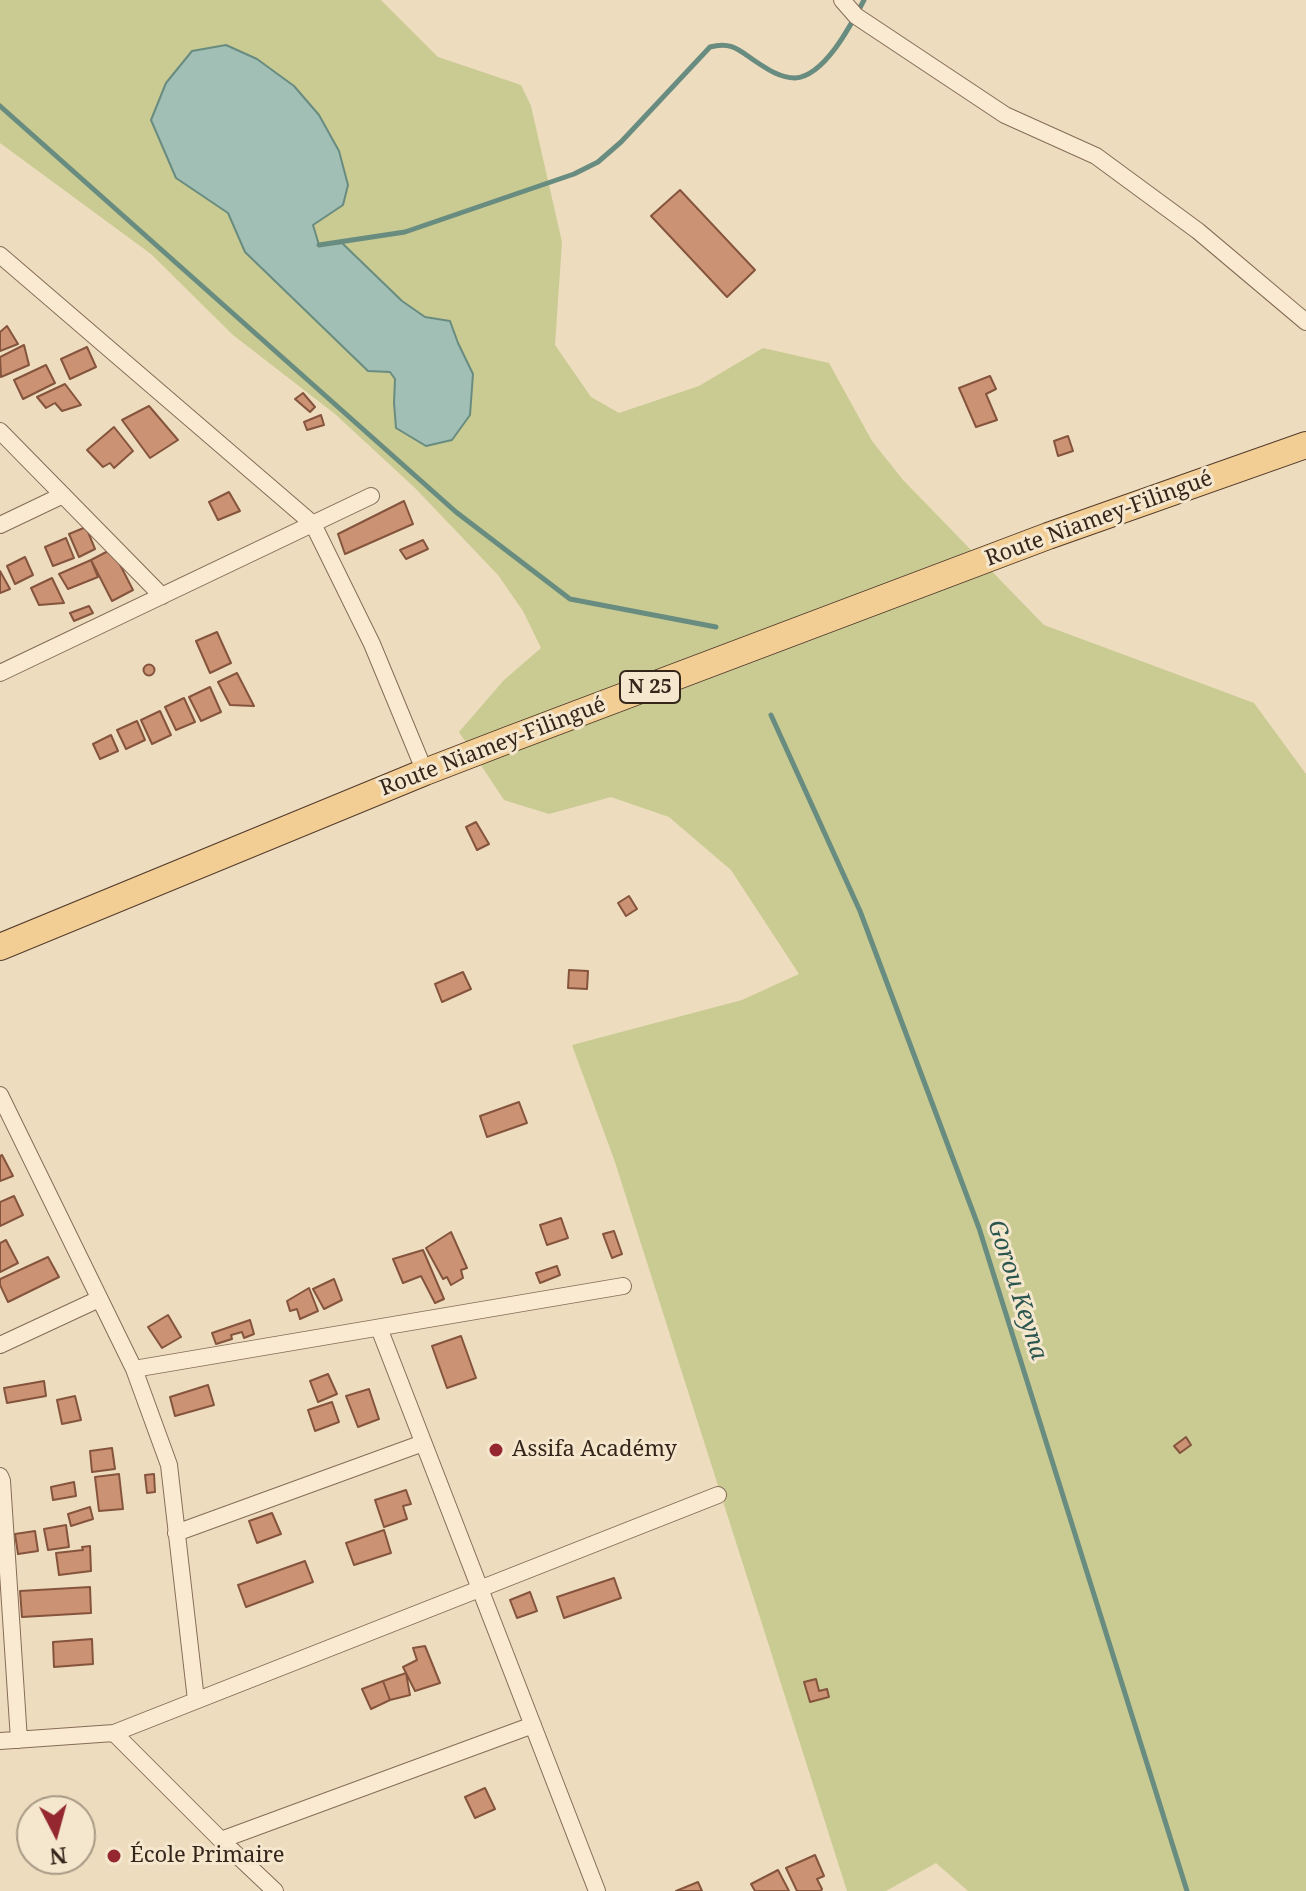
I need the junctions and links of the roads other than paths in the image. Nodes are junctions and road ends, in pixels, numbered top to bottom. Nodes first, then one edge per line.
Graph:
1 (842, 0) edge
2 (0, 255) edge
3 (1306, 322) edge
4 (0, 431) edge
5 (1306, 445) edge
6 (63, 495) junction
7 (371, 496) dead end
8 (313, 524) junction
9 (0, 525) edge
10 (162, 596) junction
11 (0, 673) edge
12 (425, 772) junction
13 (0, 947) edge
14 (0, 1095) edge
15 (623, 1286) dead end
16 (99, 1299) junction
17 (379, 1328) junction
18 (0, 1345) edge
19 (134, 1369) junction
20 (423, 1443) junction
21 (0, 1476) edge
22 (718, 1495) dead end
23 (176, 1533) junction
24 (480, 1589) junction
25 (196, 1700) junction
26 (533, 1725) junction
27 (114, 1733) junction
28 (19, 1740) junction
29 (0, 1741) edge
30 (221, 1840) junction
31 (275, 1891) edge
32 (597, 1891) edge

1 - 3 street
2 - 8 street
4 - 6 street
5 - 12 main road, Route Niamey-Filingué / N 25
6 - 9 street
6 - 10 street
7 - 8 street
8 - 10 street
8 - 12 street
10 - 11 street
12 - 13 main road, Route Niamey-Filingué / N 25
14 - 16 street
15 - 17 street
16 - 18 street
16 - 19 street
17 - 19 street
17 - 20 street
19 - 23 street
20 - 23 street
20 - 24 street
21 - 28 street
22 - 24 street
23 - 25 street
24 - 25 street
24 - 26 street
25 - 27 street
26 - 30 street
26 - 32 street
27 - 28 street
27 - 30 street
28 - 29 street
30 - 31 street

